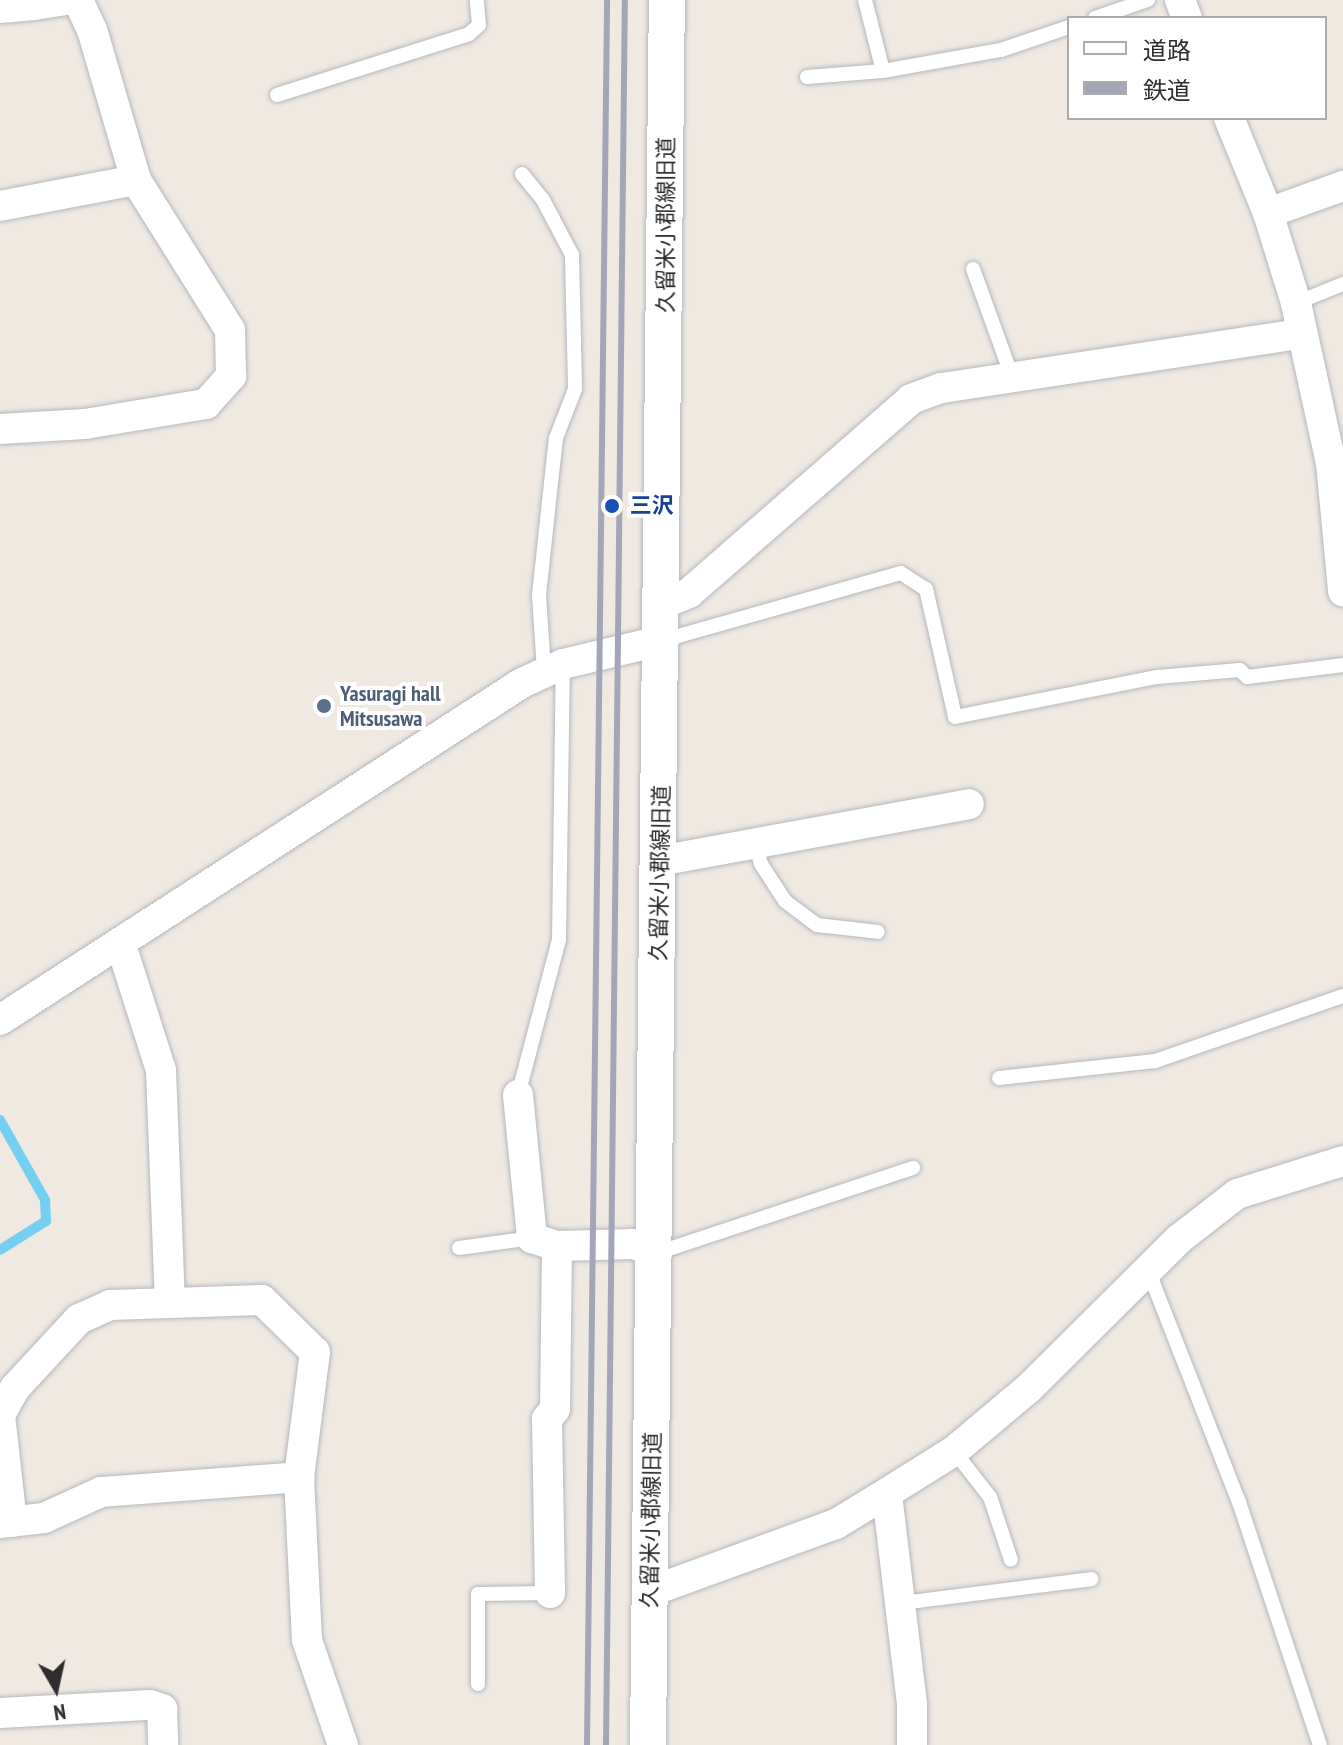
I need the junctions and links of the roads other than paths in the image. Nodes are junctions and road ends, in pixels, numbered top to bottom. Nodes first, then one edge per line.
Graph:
1 (65, 0) edge
2 (78, 0) edge
3 (477, 0) edge
4 (667, 0) edge
5 (865, 0) edge
6 (1148, 0) edge
7 (34, 2) edge
8 (0, 8) edge
9 (1101, 16) edge
10 (1067, 28) edge
11 (883, 71) junction
12 (807, 77) dead end
13 (277, 95) dead end
14 (1230, 120) edge
15 (522, 174) dead end
16 (136, 180) junction
17 (1343, 186) edge
18 (0, 206) edge
19 (1268, 213) junction
20 (973, 269) dead end
21 (1343, 284) edge
22 (1296, 303) junction
23 (1301, 334) junction
24 (1012, 377) junction
25 (0, 429) edge
26 (1337, 463) edge
27 (1343, 591) edge
28 (663, 622) junction
29 (1343, 665) edge
30 (554, 668) junction
31 (969, 804) dead end
32 (755, 843) junction
33 (659, 861) junction
34 (878, 932) dead end
35 (121, 945) junction
36 (1343, 996) edge
37 (0, 1020) edge
38 (999, 1078) dead end
39 (518, 1095) joint
40 (1343, 1161) edge
41 (913, 1168) dead end
42 (545, 1242) junction
43 (459, 1248) dead end
44 (657, 1253) junction
45 (1148, 1270) junction
46 (170, 1301) junction
47 (954, 1451) junction
48 (299, 1477) junction
49 (887, 1493) junction
50 (6, 1522) edge
51 (1011, 1560) dead end
52 (1091, 1579) dead end
53 (649, 1592) junction
54 (550, 1593) joint
55 (902, 1603) junction
56 (478, 1684) dead end
57 (0, 1713) edge
58 (163, 1745) edge
59 (343, 1745) edge
60 (648, 1745) edge
61 (912, 1745) edge
62 (1320, 1745) edge

1 - 7 street
2 - 16 street
3 - 13 lane
4 - 28 street, 久留米小郡線旧道
5 - 11 lane
6 - 9 lane
7 - 8 street
10 - 11 lane
11 - 12 lane
14 - 19 street
15 - 30 lane
16 - 18 street
16 - 25 street
17 - 19 street
19 - 22 street
20 - 24 lane
21 - 22 lane
22 - 23 street
23 - 24 street
23 - 26 street
24 - 28 street
26 - 27 street
28 - 29 lane
28 - 30 street
28 - 33 street, 久留米小郡線旧道
30 - 35 street
30 - 39 lane
31 - 32 street
32 - 33 street
32 - 34 lane
33 - 44 street, 久留米小郡線旧道
35 - 37 street
35 - 46 street
36 - 38 lane
39 - 42 street
40 - 45 street
41 - 44 lane
42 - 43 lane
42 - 44 street
42 - 54 street
44 - 53 street, 久留米小郡線旧道
45 - 47 street
45 - 62 lane
46 - 48 street
46 - 50 street
47 - 49 street
47 - 51 lane
48 - 50 street
48 - 59 street
49 - 53 street
49 - 55 street
52 - 55 lane
53 - 60 street, 久留米小郡線旧道
54 - 56 lane
55 - 61 street
57 - 58 street

